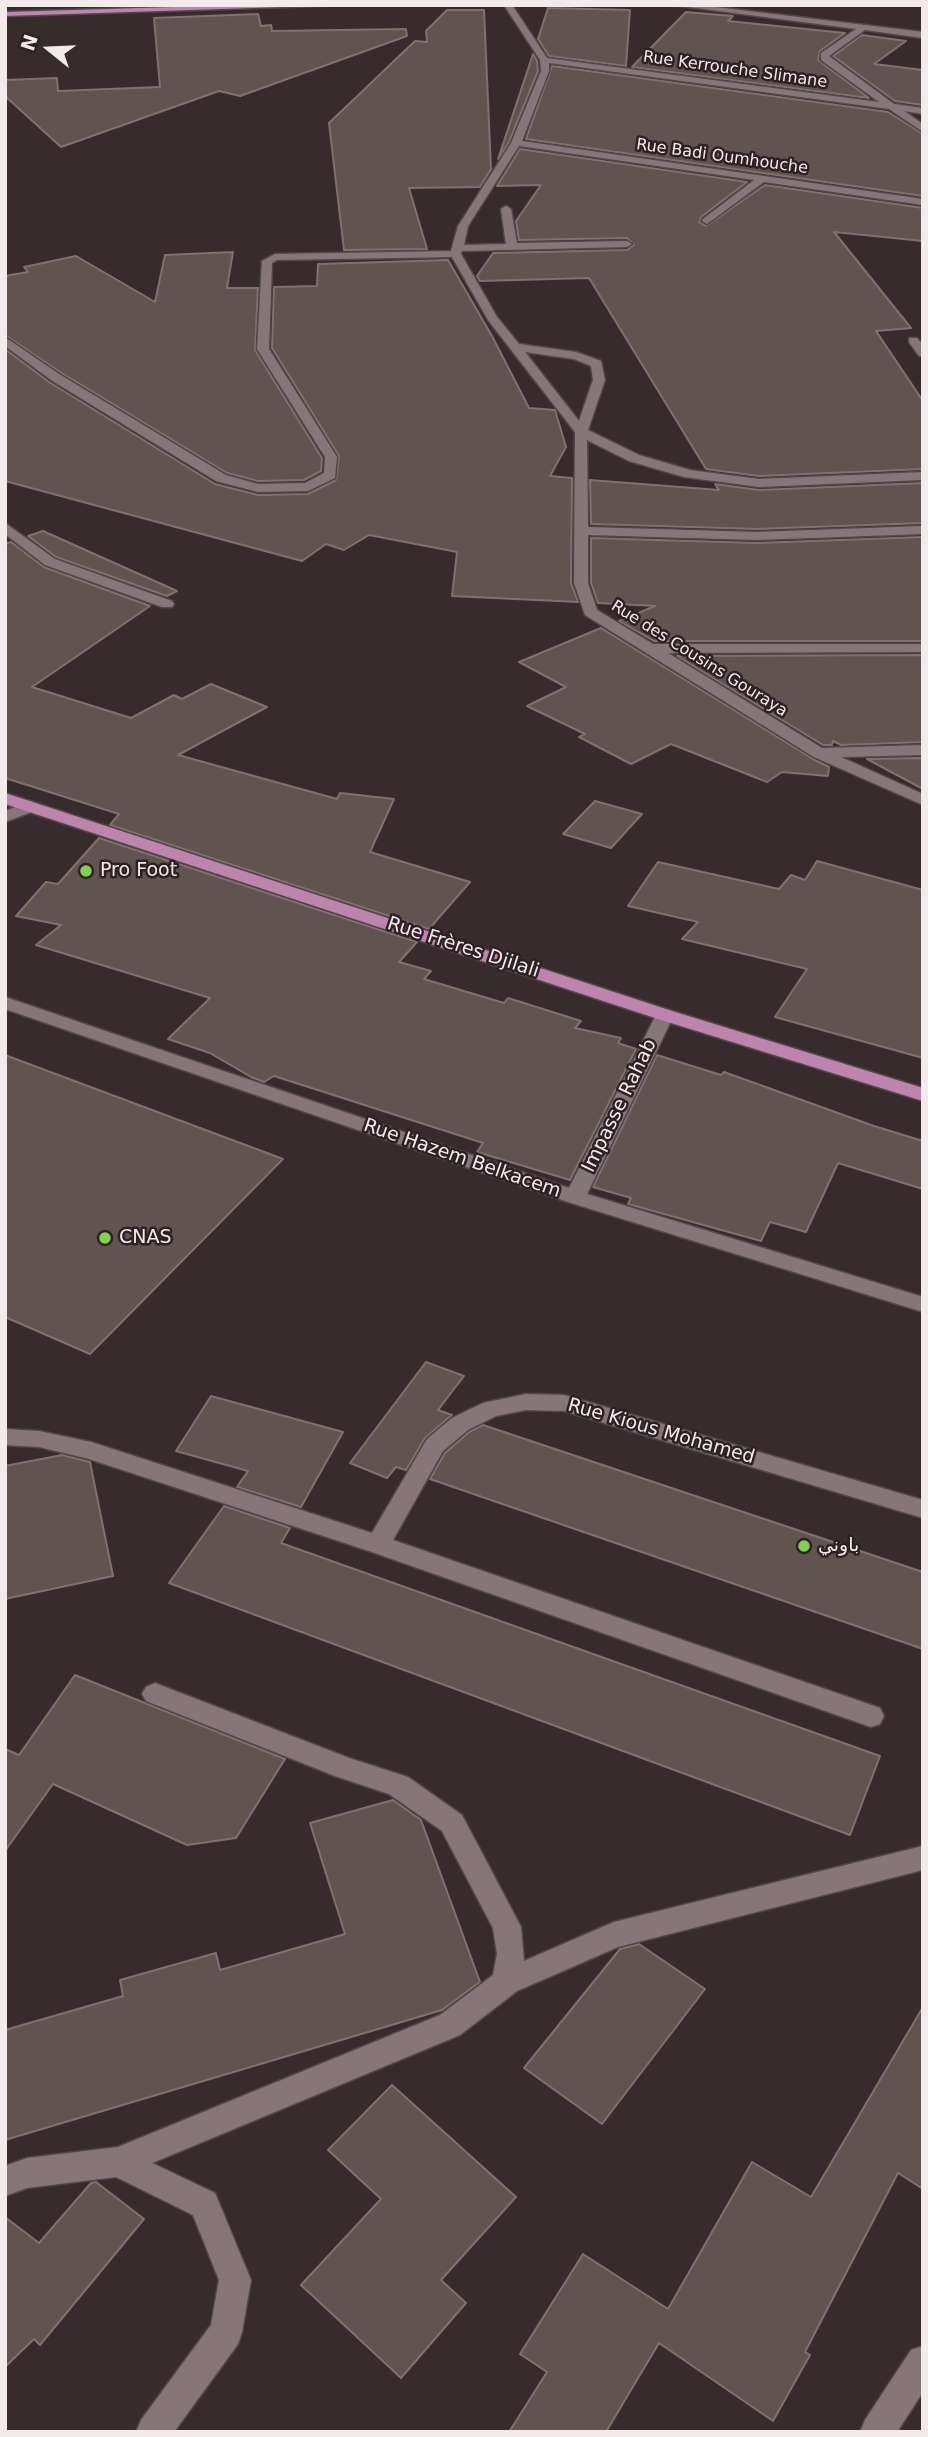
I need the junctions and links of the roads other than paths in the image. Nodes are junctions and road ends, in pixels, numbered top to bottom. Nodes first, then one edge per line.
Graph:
1 (343, 5) edge
2 (508, 5) edge
3 (677, 5) edge
4 (5, 14) edge
5 (863, 28) junction
6 (923, 35) edge
7 (544, 60) junction
8 (887, 106) junction
9 (923, 111) edge
10 (923, 129) edge
11 (516, 143) junction
12 (762, 178) junction
13 (923, 202) edge
14 (506, 209) dead end
15 (707, 221) dead end
16 (627, 244) dead end
17 (512, 248) junction
18 (457, 251) junction
19 (5, 340) edge
20 (913, 340) dead end
21 (514, 347) junction
22 (923, 353) edge
23 (582, 432) junction
24 (923, 476) edge
25 (5, 527) edge
26 (923, 530) edge
27 (579, 531) junction
28 (167, 604) dead end
29 (923, 648) edge
30 (650, 649) junction
31 (923, 750) edge
32 (820, 754) junction
33 (5, 798) edge
34 (923, 800) edge
35 (31, 806) junction
36 (5, 817) edge
37 (5, 1003) edge
38 (665, 1015) junction
39 (923, 1094) edge
40 (575, 1197) junction
41 (923, 1305) edge
42 (5, 1437) edge
43 (923, 1509) edge
44 (378, 1544) junction
45 (155, 1694) dead end
46 (871, 1716) dead end
47 (923, 1858) edge
48 (507, 1982) junction
49 (118, 2162) junction
50 (5, 2180) edge
51 (923, 2362) edge
52 (153, 2432) edge
53 (877, 2432) edge

1 - 4 main road
2 - 7 street
3 - 5 street
5 - 6 street
5 - 8 street
7 - 8 street, Rue Kerrouche Slimane
7 - 11 street
8 - 9 street, Rue Kerrouche Slimane
8 - 10 street
11 - 12 street, Rue Badi Oumhouche
11 - 18 street
12 - 13 street, Rue Badi Oumhouche
12 - 15 street
14 - 17 street
16 - 17 street
17 - 18 street
18 - 19 street
18 - 21 street
20 - 22 street
21 - 23 street
21 - 23 street, Rue des Cousins Gouraya
23 - 24 street
23 - 27 street, Rue des Cousins Gouraya
25 - 28 street
26 - 27 street
27 - 30 street, Rue des Cousins Gouraya
29 - 30 street
30 - 32 street, Rue des Cousins Gouraya
31 - 32 street
32 - 34 street, Rue des Cousins Gouraya
33 - 35 main road, Rue Frères Djilali
35 - 36 street
35 - 38 main road, Rue Frères Djilali
37 - 40 street, Rue Hazem Belkacem
38 - 39 main road, Rue Frères Djilali
38 - 40 street, Impasse Rahab
40 - 41 street, Rue Hazem Belkacem
42 - 44 street
43 - 44 street, Rue Kious Mohamed
44 - 46 street
45 - 48 street
47 - 48 street
48 - 49 street
49 - 50 street
49 - 52 street
51 - 53 street

